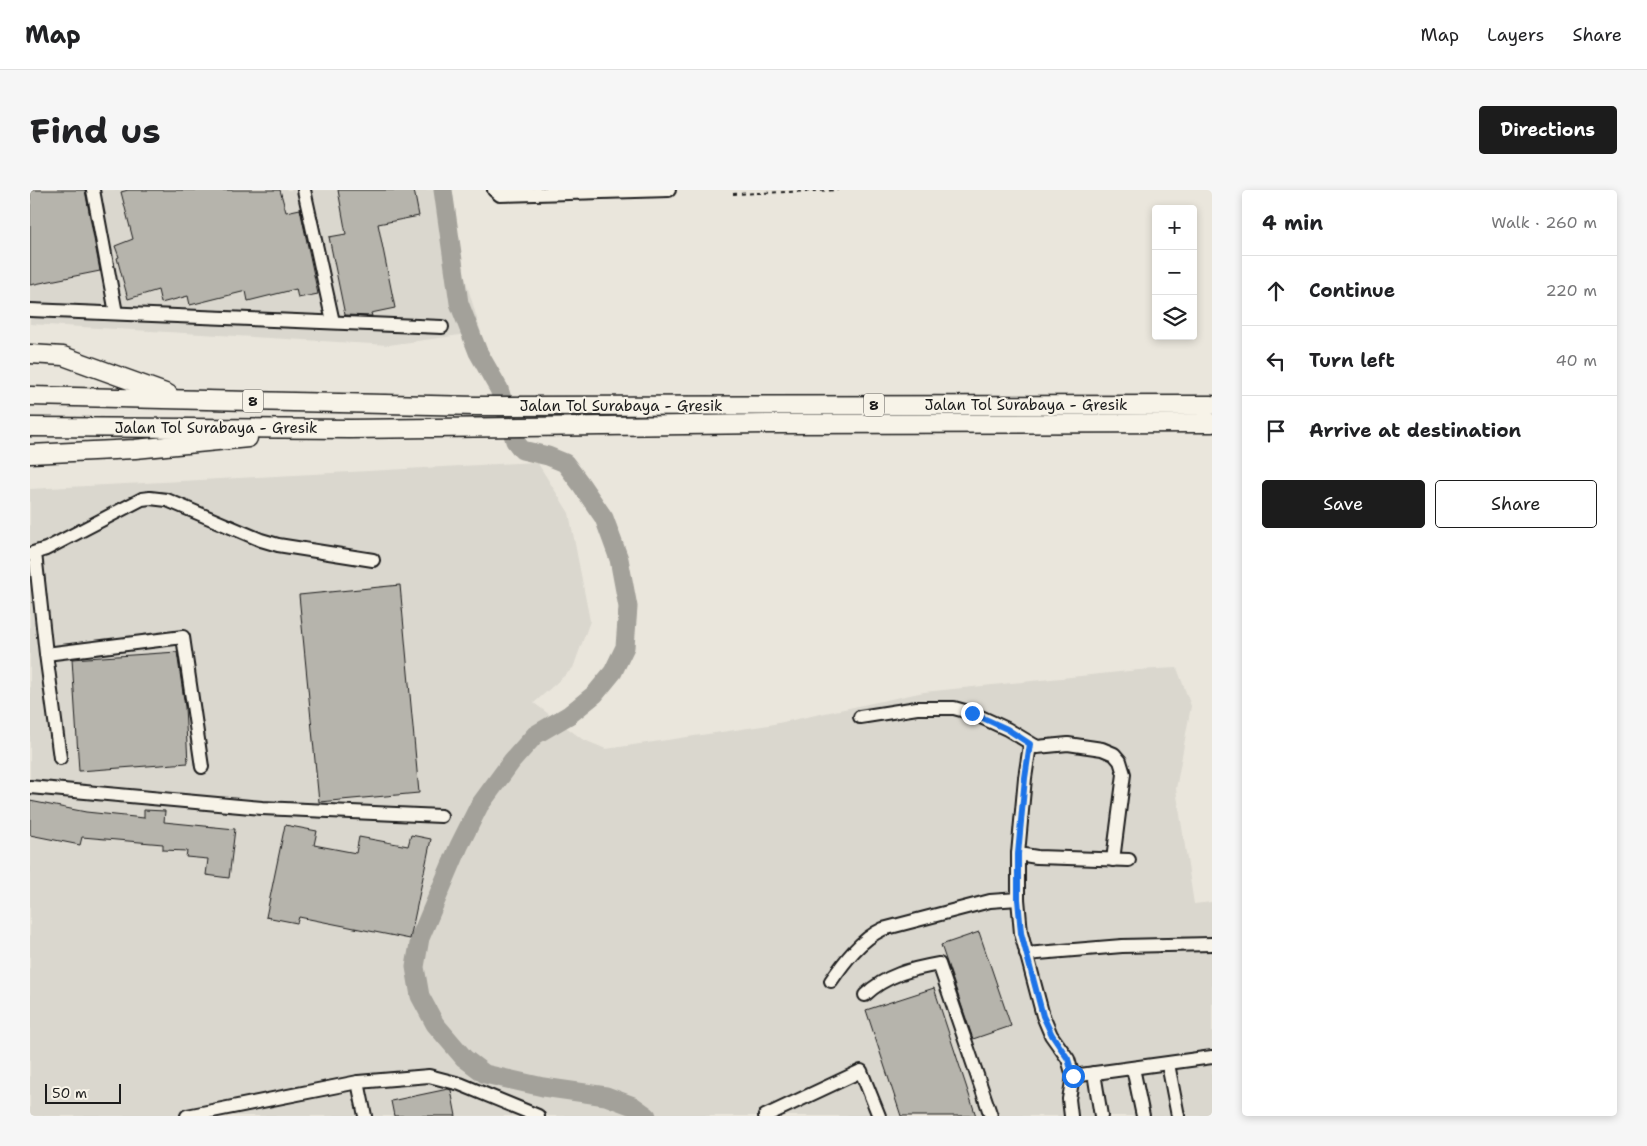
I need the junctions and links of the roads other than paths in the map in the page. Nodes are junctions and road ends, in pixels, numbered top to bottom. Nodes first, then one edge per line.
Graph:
1 (93, 190) edge
2 (304, 190) edge
3 (494, 190) edge
4 (669, 190) edge
5 (30, 310) edge
6 (116, 314) junction
7 (333, 322) junction
8 (442, 327) dead end
9 (30, 354) edge
10 (30, 396) edge
11 (180, 399) junction
12 (1212, 405) edge
13 (1212, 423) edge
14 (30, 427) edge
15 (350, 429) junction
16 (30, 454) edge
17 (32, 553) edge
18 (373, 560) dead end
19 (36, 620) edge
20 (46, 654) junction
21 (860, 717) dead end
22 (1030, 744) junction
23 (60, 758) dead end
24 (202, 768) dead end
25 (30, 787) edge
26 (441, 816) dead end
27 (1018, 854) junction
28 (1113, 860) junction
29 (1129, 860) dead end
30 (1018, 899) junction
31 (1212, 944) edge
32 (1026, 954) junction
33 (831, 981) dead end
34 (865, 995) dead end
35 (1212, 1058) edge
36 (1168, 1064) junction
37 (1133, 1068) junction
38 (1094, 1073) junction
39 (1073, 1076) junction
40 (358, 1082) junction
41 (188, 1116) edge
42 (365, 1116) edge
43 (538, 1116) edge
44 (764, 1116) edge
45 (879, 1116) edge
46 (991, 1116) edge
47 (1071, 1116) edge
48 (1101, 1116) edge
49 (1143, 1116) edge
50 (1178, 1116) edge

1 - 6 street
2 - 7 street
3 - 4 street
5 - 6 street
6 - 7 street
7 - 8 street
9 - 11 highway
10 - 11 highway, Jalan Tol Surabaya - Gresik / 8
11 - 12 highway, Jalan Tol Surabaya - Gresik / 8
13 - 15 highway, Jalan Tol Surabaya - Gresik / 8
14 - 15 highway, Jalan Tol Surabaya - Gresik / 8
15 - 16 highway
17 - 18 street
17 - 19 street
19 - 20 street
20 - 23 street
20 - 24 street
21 - 22 street
22 - 27 street
22 - 28 street
25 - 26 street
27 - 28 street
27 - 30 street
28 - 29 street
30 - 32 street
30 - 33 street
31 - 32 street
32 - 39 street
34 - 46 street
35 - 36 street
36 - 37 street
36 - 50 street
37 - 38 street
37 - 49 street
38 - 39 street
38 - 48 street
39 - 47 street
40 - 41 street
40 - 42 street
40 - 43 street
44 - 45 street

